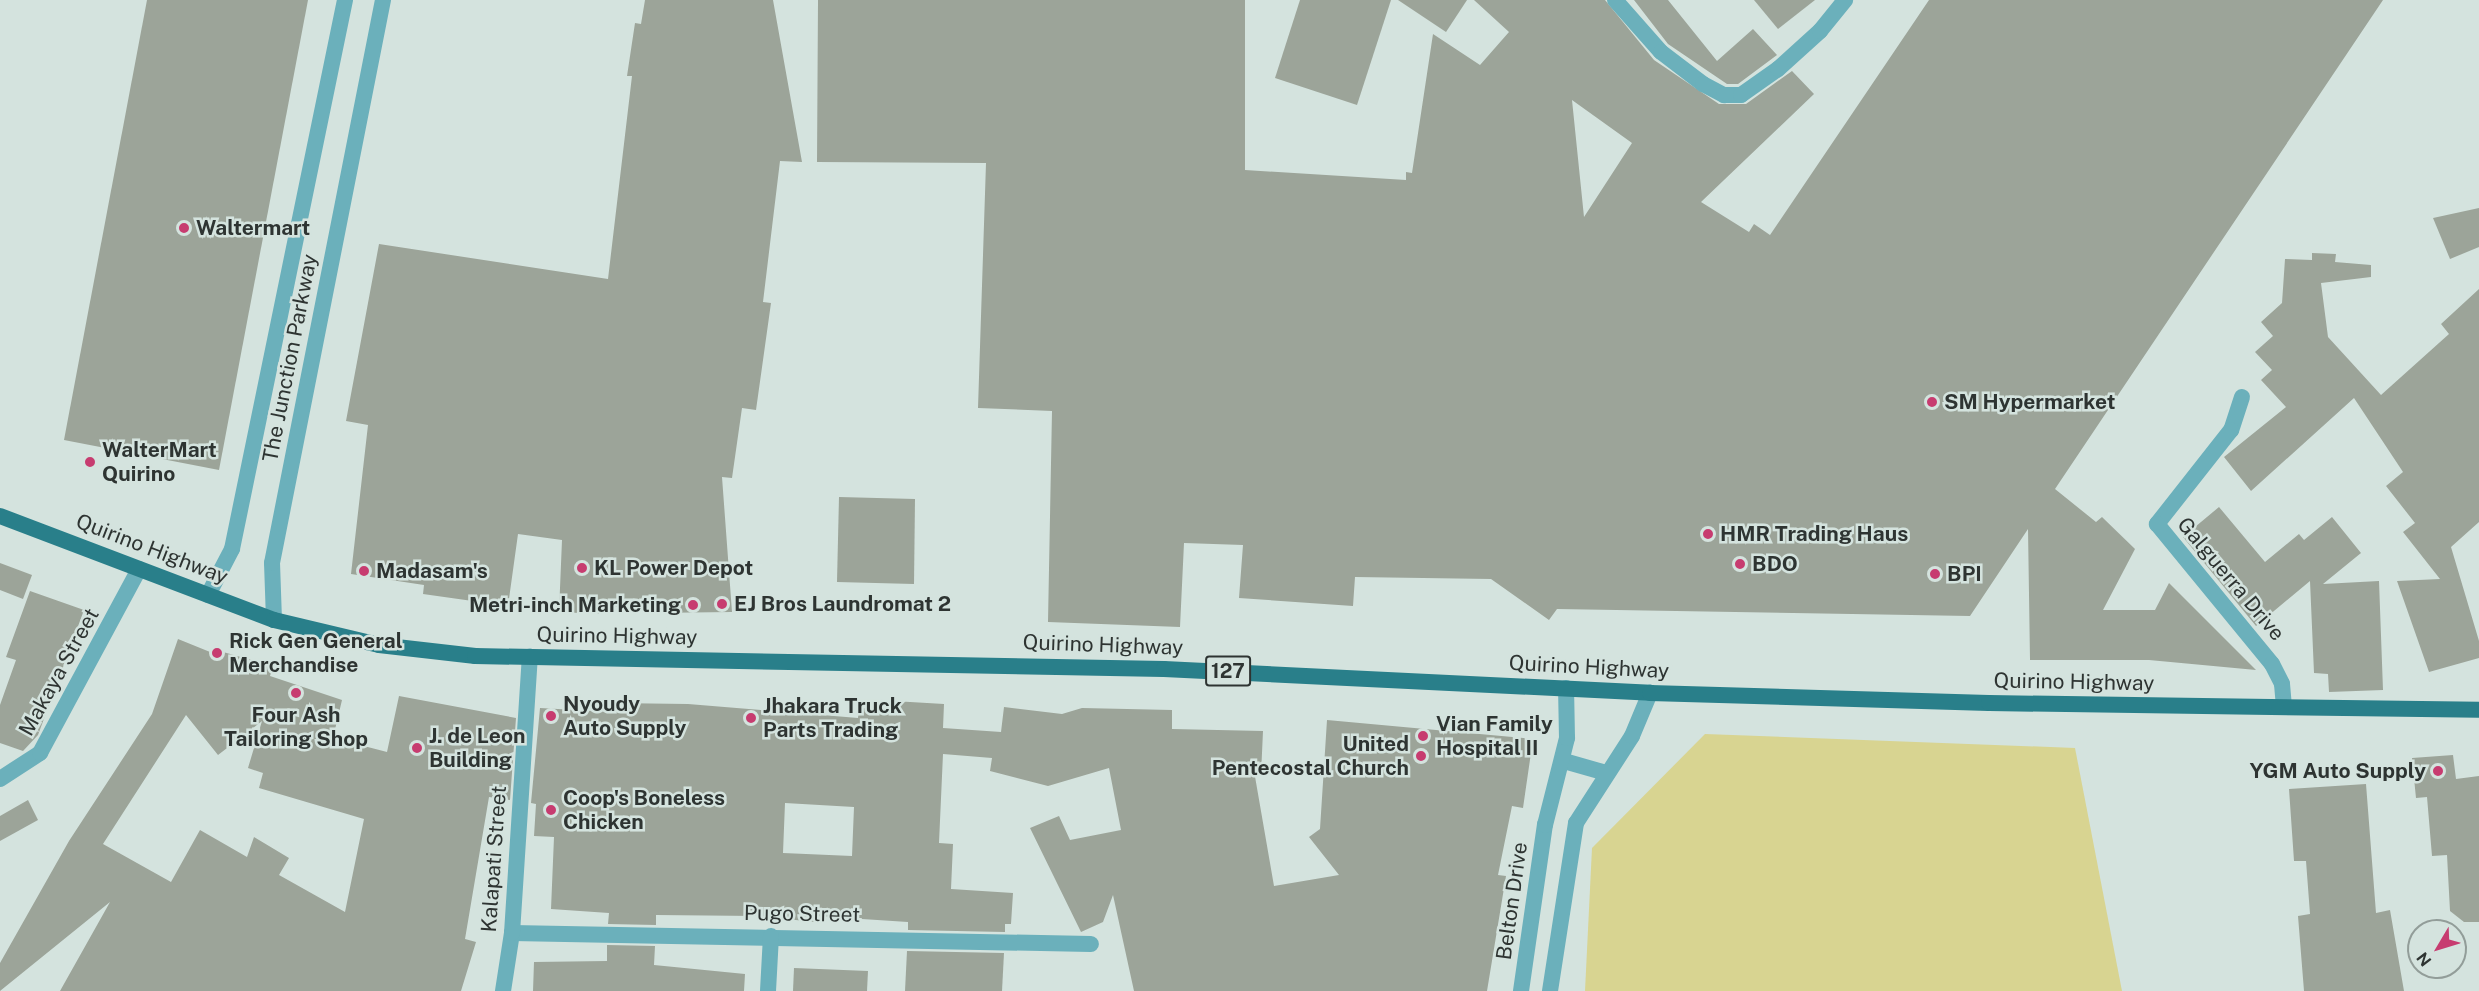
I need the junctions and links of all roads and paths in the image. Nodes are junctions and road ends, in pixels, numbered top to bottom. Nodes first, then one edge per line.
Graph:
1 (345, 0) edge
2 (383, 0) edge
3 (1615, 0) edge
4 (1845, 0) edge
5 (2242, 397) dead end
6 (0, 516) edge
7 (139, 568) junction
8 (208, 595) junction
9 (274, 620) junction
10 (530, 657) junction
11 (1566, 688) junction
12 (1650, 693) junction
13 (2283, 707) junction
14 (2479, 710) edge
15 (1564, 761) junction
16 (1606, 772) junction
17 (0, 779) edge
18 (1548, 817) junction
19 (1576, 823) junction
20 (512, 933) junction
21 (771, 936) junction
22 (1092, 944) dead end
23 (503, 991) edge
24 (768, 991) edge
25 (1521, 991) edge
26 (1550, 991) edge

1 - 8 street, The Junction Parkway
2 - 9 street, The Junction Parkway
3 - 4 street
5 - 13 street, Galguerra Drive
6 - 7 main road, Quirino Highway / 127
7 - 8 main road, Quirino Highway / 127
7 - 17 street, Makaya Street
8 - 9 main road, Quirino Highway / 127
9 - 10 main road, Quirino Highway / 127
10 - 11 main road, Quirino Highway / 127
10 - 20 street, Kalapati Street
11 - 12 main road, Quirino Highway / 127
11 - 15 street, Belton Drive
12 - 13 main road, Quirino Highway / 127
12 - 16 street
13 - 14 main road, Quirino Highway / 127
15 - 16 street
15 - 18 street, Belton Drive
16 - 19 street
18 - 19 street, Belton Drive
18 - 25 street, Belton Drive
19 - 26 street
20 - 21 street, Pugo Street
20 - 23 street, Kalapati Street
21 - 22 street, Pugo Street
21 - 24 street

